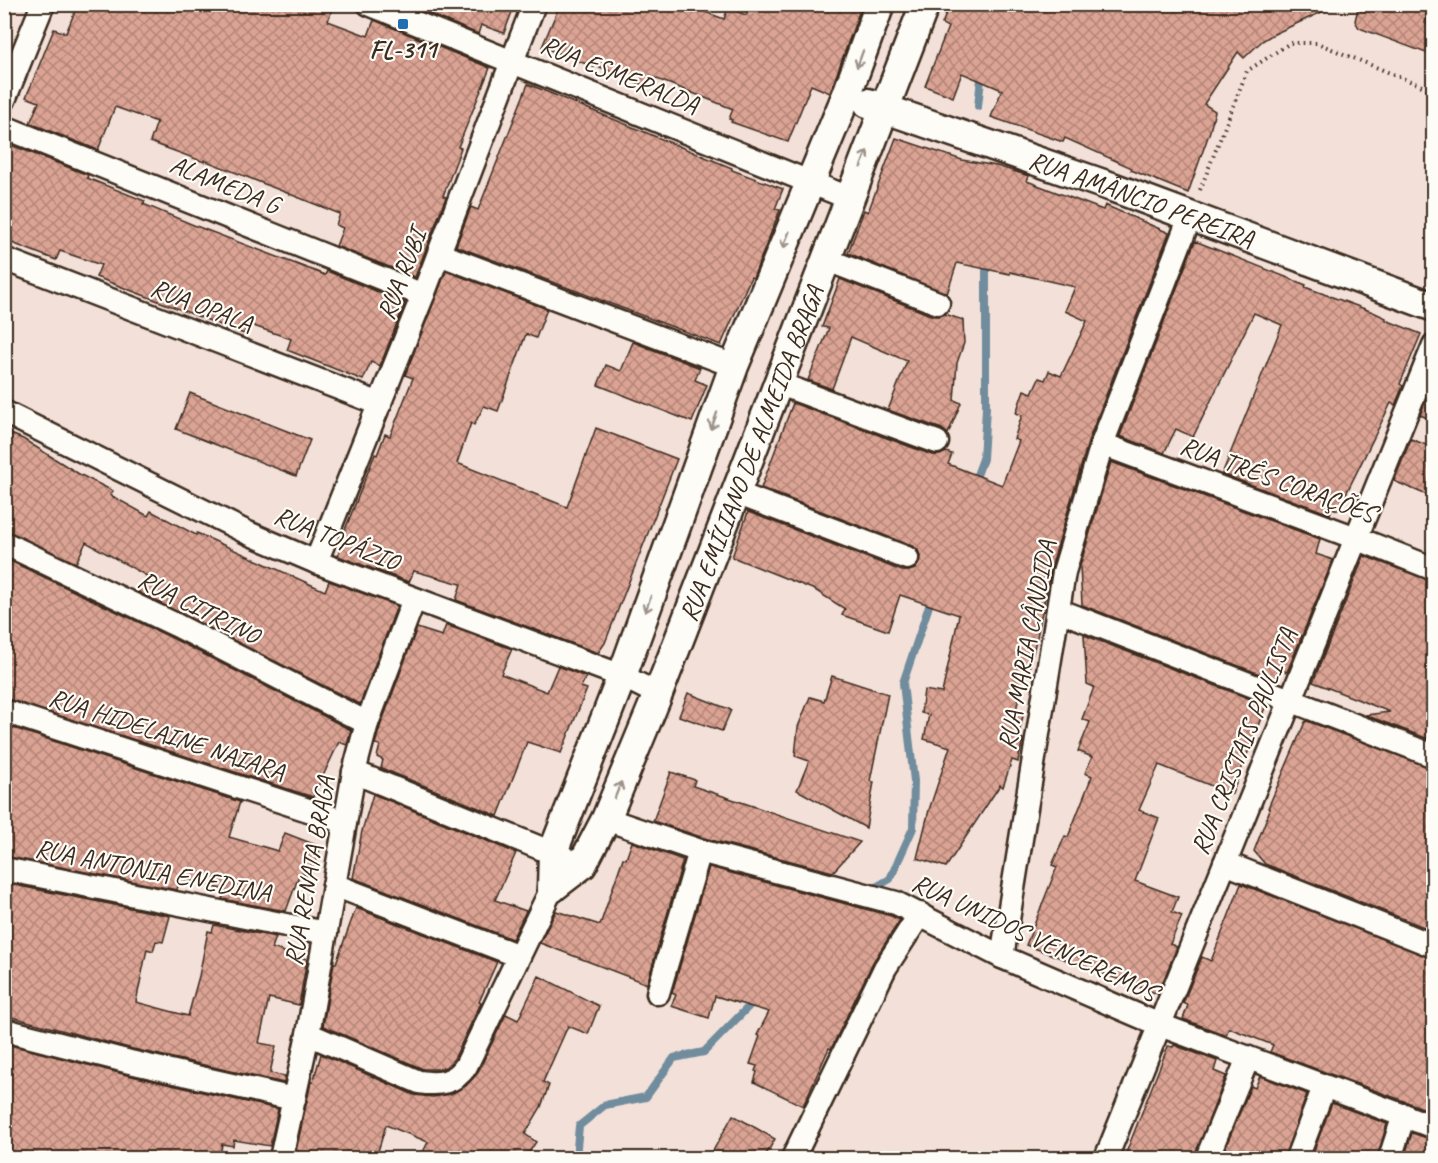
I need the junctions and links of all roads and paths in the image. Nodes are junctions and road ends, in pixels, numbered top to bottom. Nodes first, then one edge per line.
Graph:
1 (43, 4) edge
2 (369, 4) edge
3 (534, 4) edge
4 (880, 4) edge
5 (925, 4) edge
6 (511, 62) junction
7 (1434, 91) edge
8 (847, 94) junction
9 (4, 100) edge
10 (884, 110) junction
11 (4, 127) edge
12 (810, 181) junction
13 (849, 198) junction
14 (1190, 217) junction
15 (439, 254) junction
16 (4, 259) edge
17 (825, 259) junction
18 (423, 295) junction
19 (938, 303) dead end
20 (1434, 307) edge
21 (1434, 345) edge
22 (734, 366) junction
23 (777, 383) junction
24 (380, 404) junction
25 (4, 412) edge
26 (937, 442) dead end
27 (1102, 444) junction
28 (736, 493) junction
29 (1356, 538) junction
30 (4, 543) edge
31 (908, 558) dead end
32 (316, 562) junction
33 (1434, 569) edge
34 (414, 599) junction
35 (1058, 610) junction
36 (622, 676) junction
37 (658, 694) junction
38 (1291, 699) junction
39 (4, 711) edge
40 (367, 723) junction
41 (1434, 756) edge
42 (354, 772) junction
43 (606, 819) junction
44 (345, 822) junction
45 (700, 851) junction
46 (553, 852) junction
47 (1225, 863) junction
48 (582, 865) junction
49 (4, 869) edge
50 (334, 885) junction
51 (552, 888) junction
52 (920, 914) junction
53 (327, 933) junction
54 (1434, 946) edge
55 (519, 956) junction
56 (1002, 957) junction
57 (658, 993) dead end
58 (1160, 1025) junction
59 (4, 1030) edge
60 (309, 1034) junction
61 (1248, 1058) junction
62 (1324, 1087) junction
63 (294, 1099) junction
64 (1404, 1115) junction
65 (1434, 1127) edge
66 (281, 1158) edge
67 (793, 1158) edge
68 (1106, 1158) edge
69 (1207, 1158) edge
70 (1297, 1158) edge
71 (1389, 1158) edge

1 - 9 street
2 - 6 street, RUA ESMERALDA
3 - 6 street, RUA RUBI
4 -> 8 street, RUA EMÍLIANO DE ALMEIDA BRAGA
5 - 10 street, RUA EMÍLIANO DE ALMEIDA BRAGA
6 - 12 street, RUA ESMERALDA
6 - 15 street, RUA RUBI
7 - 14 path
8 - 10 street, RUA AMÂNCIO PEREIRA
8 - 12 street, RUA EMÍLIANO DE ALMEIDA BRAGA
13 -> 10 street, RUA EMÍLIANO DE ALMEIDA BRAGA
10 - 14 street, RUA AMÂNCIO PEREIRA
11 - 18 street, ALAMEDA G
12 - 13 street, RUA ESMERALDA
12 -> 22 street, RUA EMÍLIANO DE ALMEIDA BRAGA
13 - 17 street, RUA EMÍLIANO DE ALMEIDA BRAGA
14 - 20 street, RUA AMÂNCIO PEREIRA
14 - 27 street, RUA MARIA CÂNDIDA
15 - 18 street, RUA RUBI
15 - 22 street
16 - 24 street, RUA OPALA
17 - 19 street
17 - 23 street, RUA EMÍLIANO DE ALMEIDA BRAGA
18 - 24 street, RUA RUBI
21 - 29 street, RUA CRISTAIS PAULISTA
22 -> 36 street, RUA EMÍLIANO DE ALMEIDA BRAGA
23 - 26 street
23 - 28 street, RUA EMÍLIANO DE ALMEIDA BRAGA
24 - 32 street, RUA RUBI
25 - 32 street, RUA TOPÁZIO
27 - 29 street, RUA TRÊS CORAÇÕES
27 - 35 street, RUA MARIA CÂNDIDA
28 - 31 street
28 - 37 street, RUA EMÍLIANO DE ALMEIDA BRAGA
29 - 33 street, RUA TRÊS CORAÇÕES
29 - 38 street, RUA CRISTAIS PAULISTA
30 - 40 street, RUA CITRINO
32 - 34 street, RUA TOPÁZIO
34 - 36 street, RUA TOPÁZIO
34 - 40 street, RUA RENATA BRAGA
35 - 38 street
35 - 56 street, RUA MARIA CÂNDIDA
36 - 37 street, RUA TOPÁZIO
36 - 46 street, RUA EMÍLIANO DE ALMEIDA BRAGA
43 -> 37 street, RUA EMÍLIANO DE ALMEIDA BRAGA
38 - 41 street
38 - 47 street, RUA CRISTAIS PAULISTA
39 - 44 street, RUA HIDELAINE NAIARA
40 - 42 street, RUA RENATA BRAGA
42 - 44 street, RUA RENATA BRAGA
42 - 46 street
43 - 45 street, RUA UNIDOS VENCEREMOS
43 - 48 street, RUA EMÍLIANO DE ALMEIDA BRAGA
44 - 50 street, RUA RENATA BRAGA
45 - 52 street, RUA UNIDOS VENCEREMOS
45 - 57 street
46 - 48 street
46 - 51 street, RUA EMÍLIANO DE ALMEIDA BRAGA
47 - 54 street
47 - 58 street, RUA CRISTAIS PAULISTA
48 - 51 street, RUA EMÍLIANO DE ALMEIDA BRAGA
49 - 53 street, RUA ANTONIA ENEDINA
50 - 53 street, RUA RENATA BRAGA
50 - 55 street
51 - 55 street, RUA EMÍLIANO DE ALMEIDA BRAGA
52 - 56 street, RUA UNIDOS VENCEREMOS
52 - 67 street
53 - 60 street, RUA RENATA BRAGA
55 - 60 street, RUA EMÍLIANO DE ALMEIDA BRAGA
56 - 58 street, RUA UNIDOS VENCEREMOS
58 - 61 street, RUA UNIDOS VENCEREMOS
58 - 68 street, RUA CRISTAIS PAULISTA
59 - 63 street
60 - 63 street, RUA RENATA BRAGA
61 - 62 street, RUA UNIDOS VENCEREMOS
61 - 69 street
62 - 64 street, RUA UNIDOS VENCEREMOS
62 - 70 street
63 - 66 street, RUA RENATA BRAGA
64 - 65 street, RUA UNIDOS VENCEREMOS
64 - 71 street

